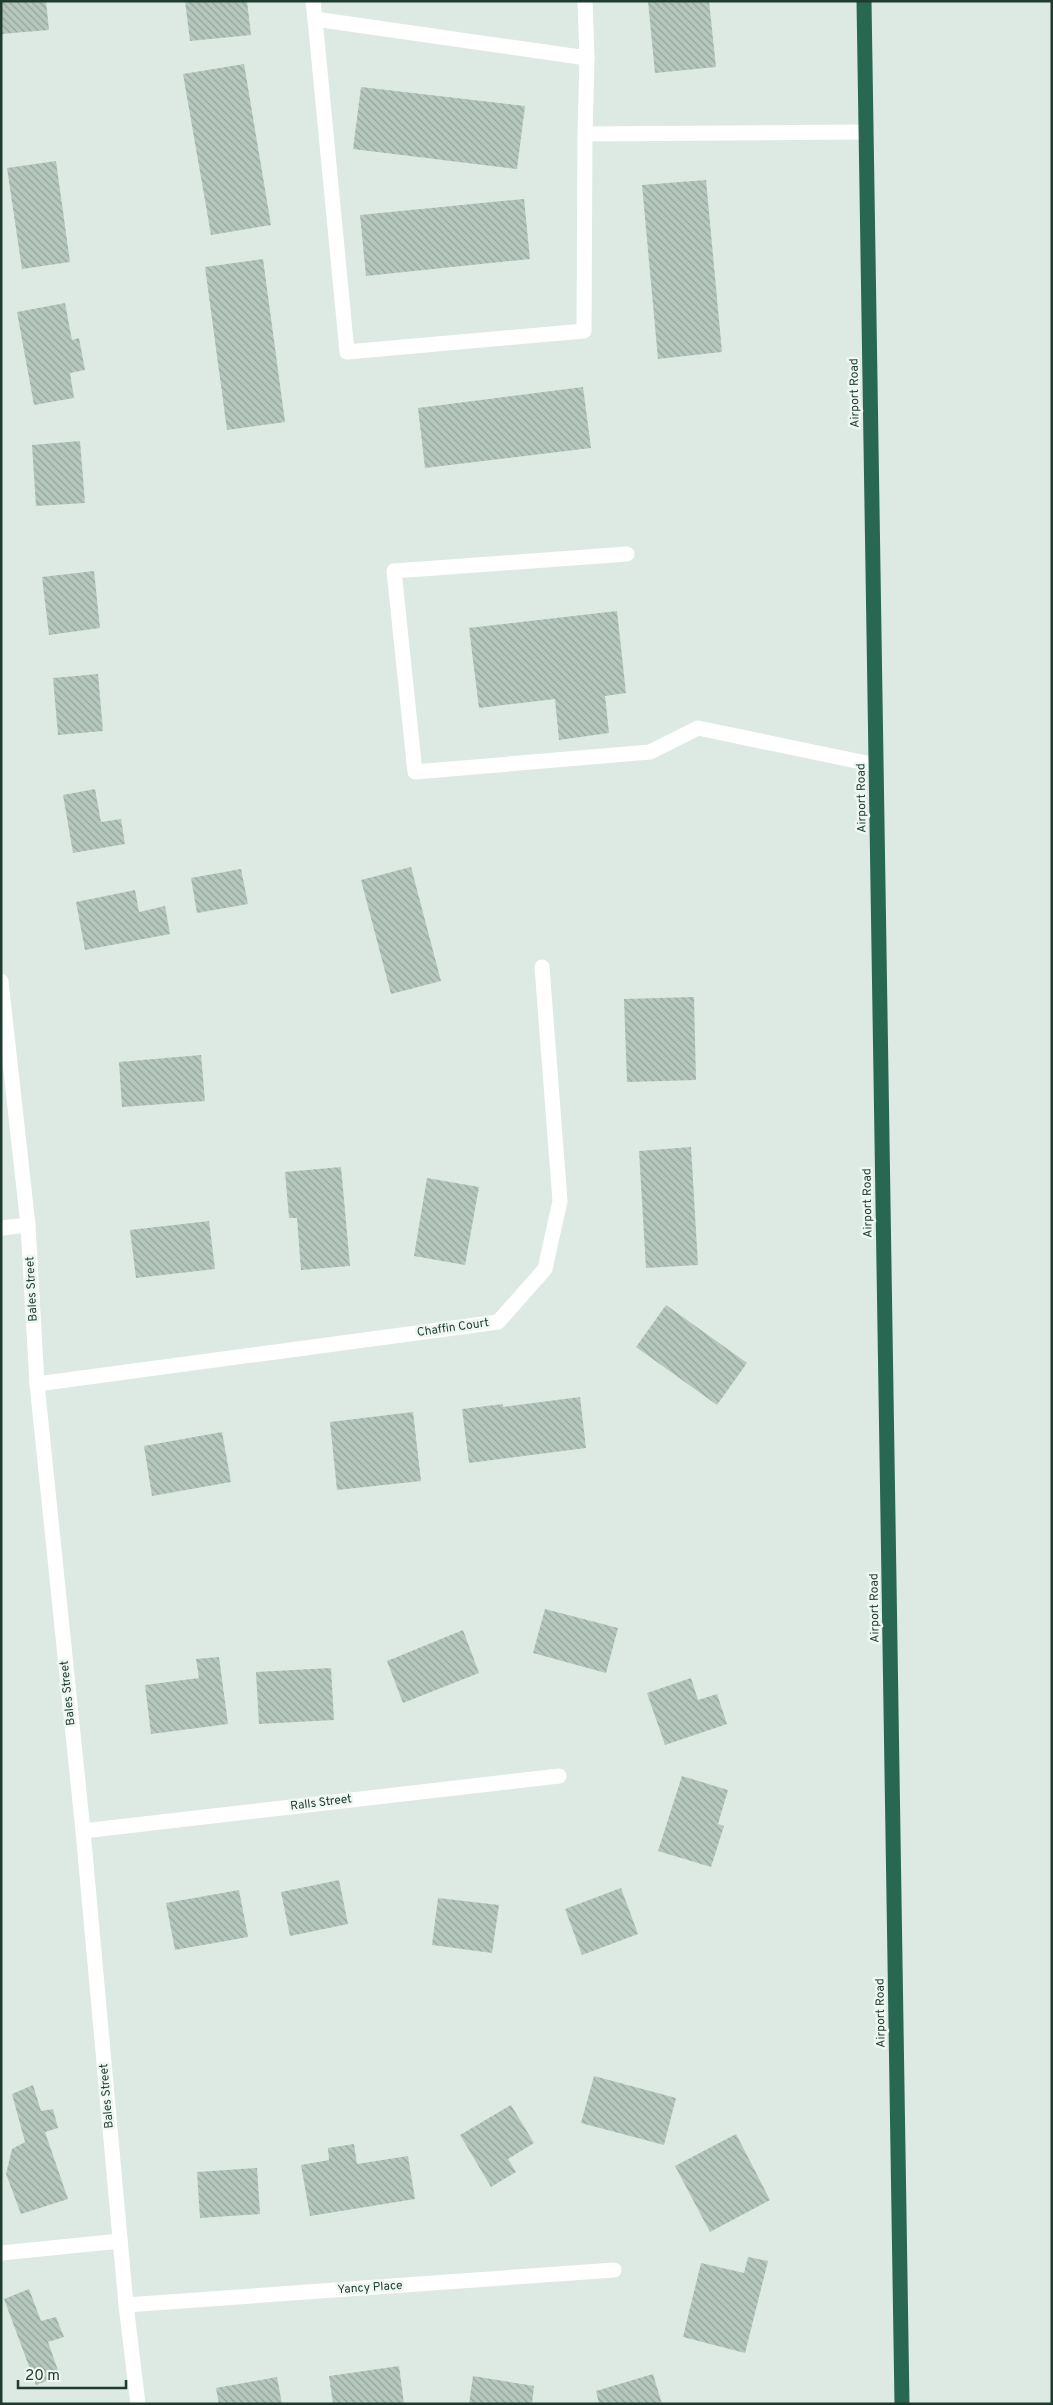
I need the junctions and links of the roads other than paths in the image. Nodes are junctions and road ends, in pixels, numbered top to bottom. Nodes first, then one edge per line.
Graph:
1 (313, 1) edge
2 (585, 1) edge
3 (864, 1) edge
4 (315, 19) junction
5 (587, 58) junction
6 (866, 132) junction
7 (585, 134) junction
8 (627, 554) dead end
9 (876, 765) junction
10 (542, 967) dead end
11 (1, 981) edge
12 (28, 1225) junction
13 (1, 1228) edge
14 (37, 1384) junction
15 (559, 1776) dead end
16 (82, 1831) junction
17 (120, 2241) junction
18 (1, 2253) edge
19 (614, 2270) dead end
20 (126, 2305) junction
21 (138, 2404) edge
22 (902, 2404) edge

1 - 4 street
2 - 5 street
3 - 6 highway, Airport Road
4 - 5 street
4 - 7 street
5 - 7 street
6 - 7 street
6 - 9 highway, Airport Road
8 - 9 street
9 - 22 highway, Airport Road
10 - 14 street, Chaffin Court
11 - 12 street, Bales Street
12 - 13 street
12 - 14 street, Bales Street
14 - 16 street, Bales Street
15 - 16 street, Ralls Street
16 - 17 street, Bales Street
17 - 18 street
17 - 20 street, Bales Street
19 - 20 street, Yancy Place
20 - 21 street, Bales Street

